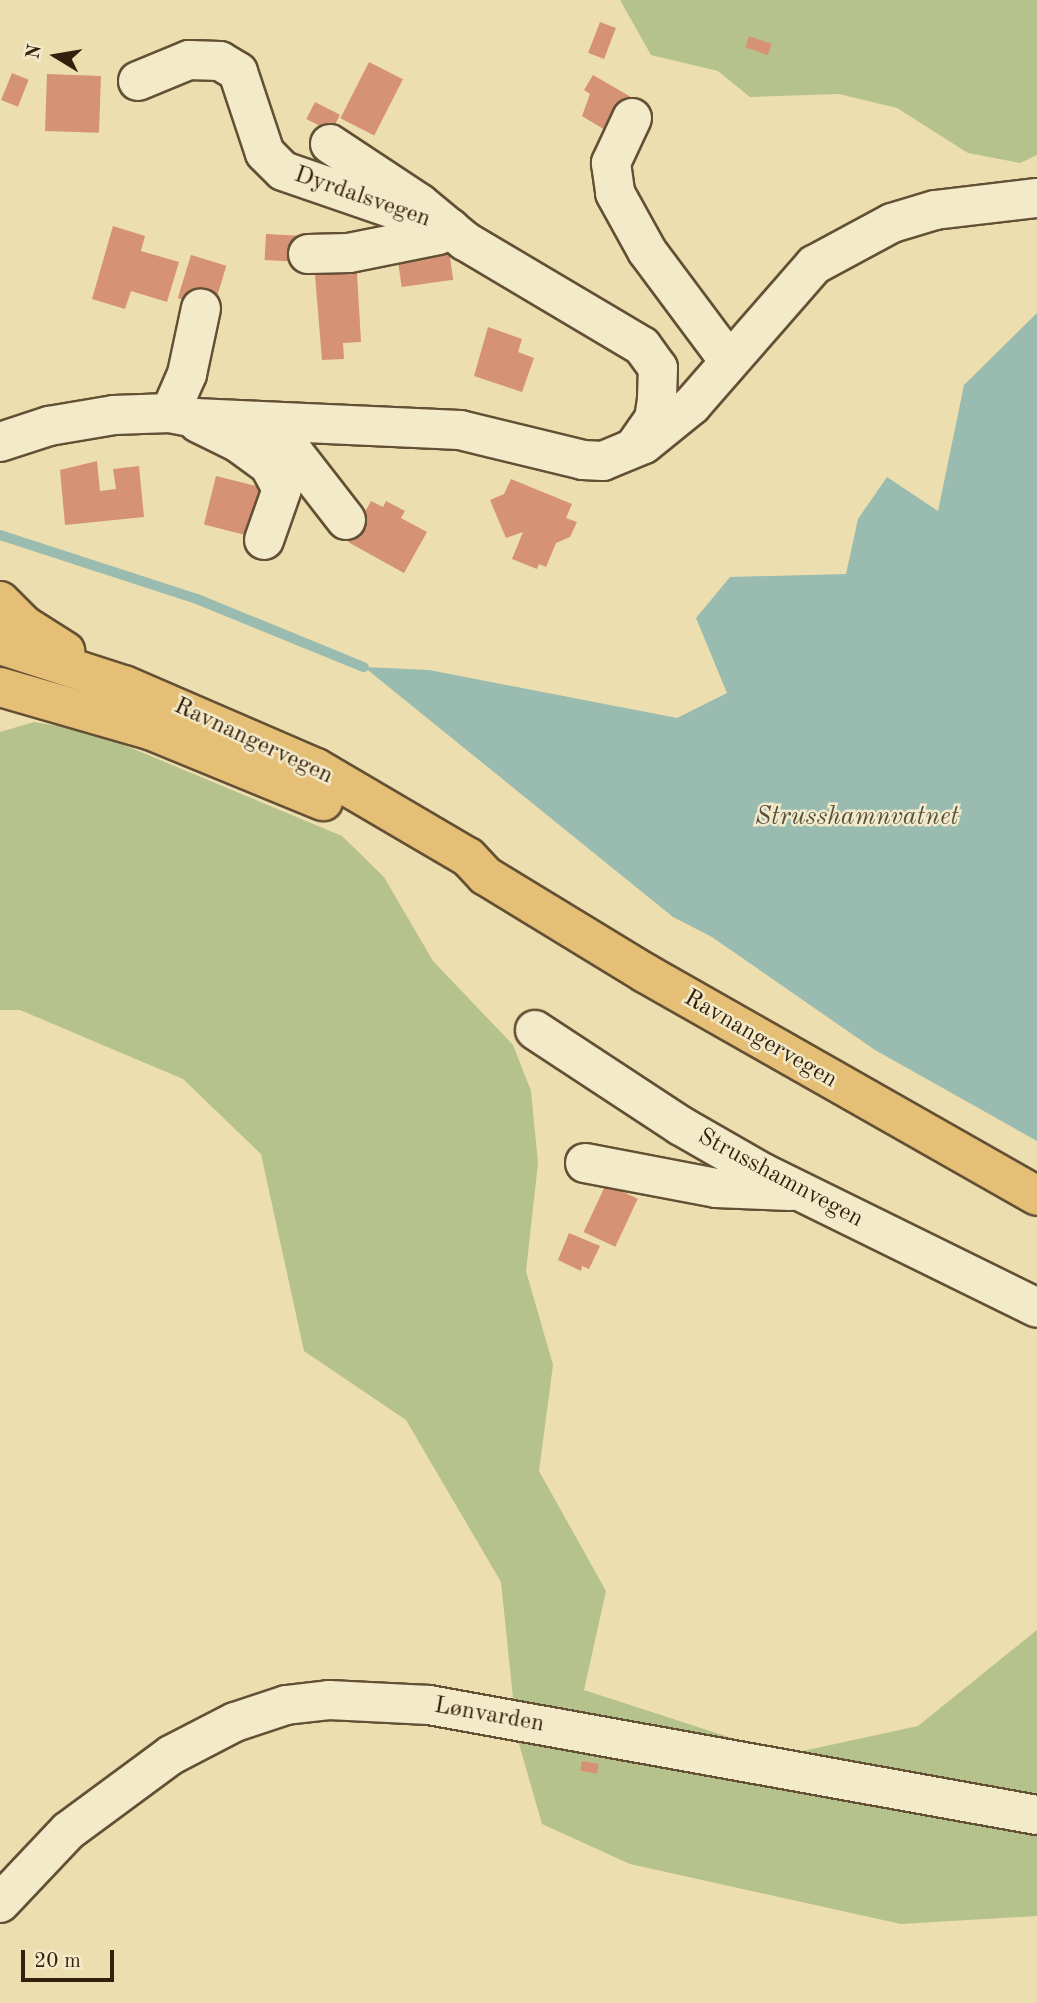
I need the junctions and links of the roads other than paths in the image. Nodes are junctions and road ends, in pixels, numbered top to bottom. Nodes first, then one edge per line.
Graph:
1 (138, 81) dead end
2 (632, 118) dead end
3 (330, 144) dead end
4 (1037, 198) edge
5 (450, 228) junction
6 (308, 254) dead end
7 (201, 308) dead end
8 (729, 361) junction
9 (183, 415) junction
10 (270, 422) junction
11 (0, 442) edge
12 (634, 449) junction
13 (346, 520) dead end
14 (264, 540) dead end
15 (0, 601) edge
16 (0, 645) edge
17 (124, 685) junction
18 (0, 687) edge
19 (388, 821) junction
20 (535, 1030) dead end
21 (585, 1163) dead end
22 (794, 1189) junction
23 (1037, 1196) edge
24 (1037, 1308) edge
25 (1037, 1815) edge
26 (0, 1903) edge

1 - 5 street, Dyrdalsvegen
2 - 8 street
3 - 5 street, Dyrdalsvegen
4 - 8 street
5 - 6 street, Dyrdalsvegen
5 - 12 street, Dyrdalsvegen
7 - 9 street
8 - 12 street
9 - 10 street
9 - 11 street
9 - 14 street
10 - 12 street
10 - 13 street
15 - 17 main road
16 - 17 main road, Ravnangervegen
17 - 19 main road, Ravnangervegen
18 - 19 main road, Ravnangervegen
19 - 23 main road, Ravnangervegen
20 - 22 street, Strusshamnvegen
21 - 22 street
22 - 24 street, Strusshamnvegen
25 - 26 street, Lønvarden

